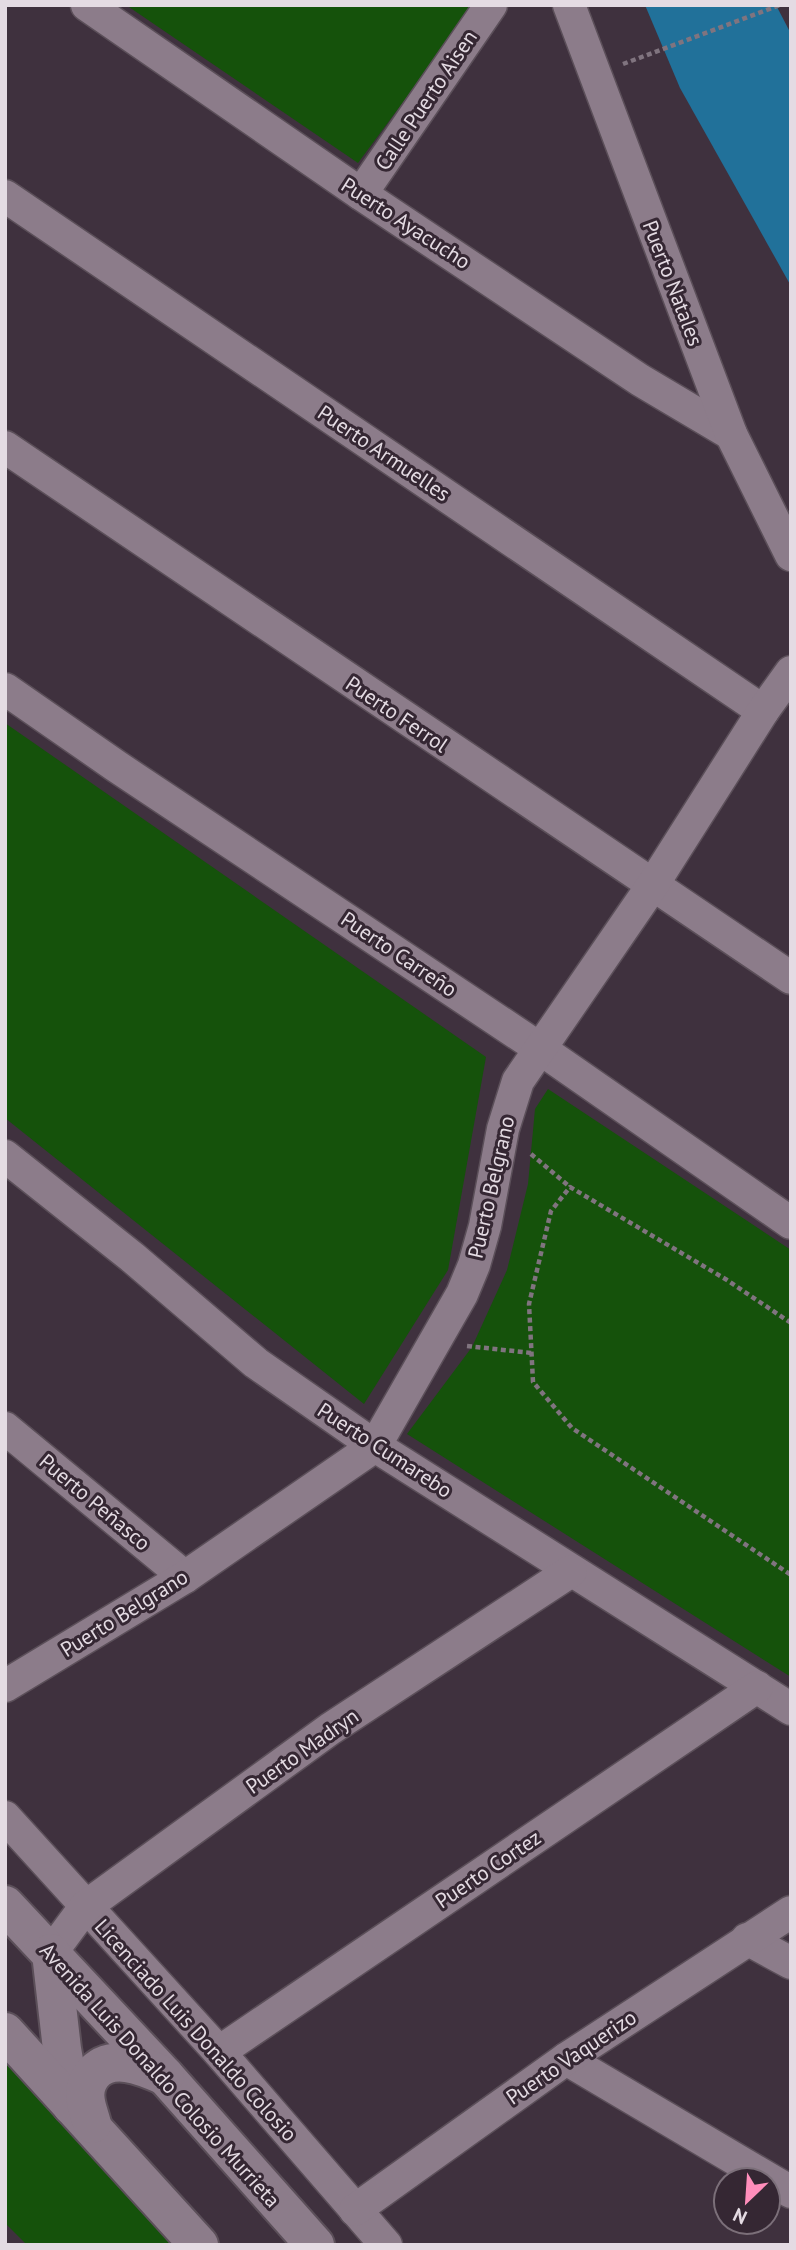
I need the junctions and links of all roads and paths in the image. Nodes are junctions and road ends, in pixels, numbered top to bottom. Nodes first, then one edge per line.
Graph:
1 (87, 5) edge
2 (491, 5) edge
3 (569, 5) edge
4 (780, 5) edge
5 (637, 58) dead end
6 (361, 194) junction
7 (5, 196) edge
8 (731, 435) junction
9 (5, 447) edge
10 (791, 555) edge
11 (791, 671) edge
12 (5, 689) edge
13 (763, 711) junction
14 (652, 886) junction
15 (791, 978) edge
16 (539, 1048) junction
17 (503, 1129) junction
18 (5, 1156) edge
19 (570, 1187) junction
20 (791, 1223) edge
21 (791, 1323) edge
22 (434, 1343) junction
23 (532, 1353) junction
24 (5, 1428) edge
25 (375, 1446) junction
26 (571, 1571) junction
27 (791, 1575) edge
28 (185, 1577) junction
29 (5, 1686) edge
30 (757, 1687) junction
31 (791, 1709) edge
32 (5, 1817) edge
33 (5, 1905) edge
34 (85, 1906) junction
35 (791, 1912) edge
36 (747, 1939) junction
37 (791, 1963) edge
38 (57, 1970) junction
39 (5, 2017) edge
40 (5, 2032) edge
41 (219, 2052) junction
42 (566, 2059) junction
43 (164, 2076) junction
44 (83, 2118) junction
45 (791, 2192) edge
46 (355, 2210) junction
47 (199, 2245) edge
48 (315, 2245) edge
49 (386, 2245) edge

1 - 6 street, Puerto Ayacucho
2 - 6 street, Calle Puerto Aisen
3 - 8 street, Puerto Natales
4 - 5 path
6 - 8 street, Puerto Ayacucho
7 - 13 street, Puerto Armuelles
8 - 10 street, Puerto Natales
9 - 14 street, Puerto Ferrol
11 - 13 street, Puerto Belgrano
12 - 16 street, Puerto Carreño
13 - 14 street, Puerto Belgrano
14 - 15 street, Puerto Ferrol
14 - 16 street, Puerto Belgrano
16 - 17 street, Puerto Belgrano
16 - 20 street, Puerto Carreño
17 - 19 path
17 - 22 street, Puerto Belgrano
18 - 25 street, Puerto Cumarebo
19 - 21 path
19 - 23 path
22 - 23 path
22 - 25 street, Puerto Belgrano
23 - 27 path
24 - 28 street, Puerto Peñasco
25 - 26 street, Puerto Cumarebo
25 - 28 street, Puerto Belgrano
26 - 30 street, Puerto Cumarebo
26 - 34 street, Puerto Madryn
28 - 29 street, Puerto Belgrano
30 - 31 street, Puerto Cumarebo
30 - 41 street, Puerto Cortez
32 - 34 street, Licenciado Luis Donaldo Colosio
33 - 38 main road, Avenida Luis Donaldo Colosio Murrieta
34 - 38 street, Puerto Madryn
34 - 41 street, Licenciado Luis Donaldo Colosio
35 - 36 street, Puerto Vaquerizo
36 - 37 street
36 - 42 street, Puerto Vaquerizo
38 - 39 main road
38 - 43 main road, Avenida Luis Donaldo Colosio Murrieta
38 - 44 main road
40 - 44 main road
41 - 46 street, Licenciado Luis Donaldo Colosio
42 - 45 street
42 - 46 street, Puerto Vaquerizo
43 - 44 main road
43 - 48 main road, Avenida Luis Donaldo Colosio Murrieta
44 - 47 main road
46 - 49 street, Licenciado Luis Donaldo Colosio

